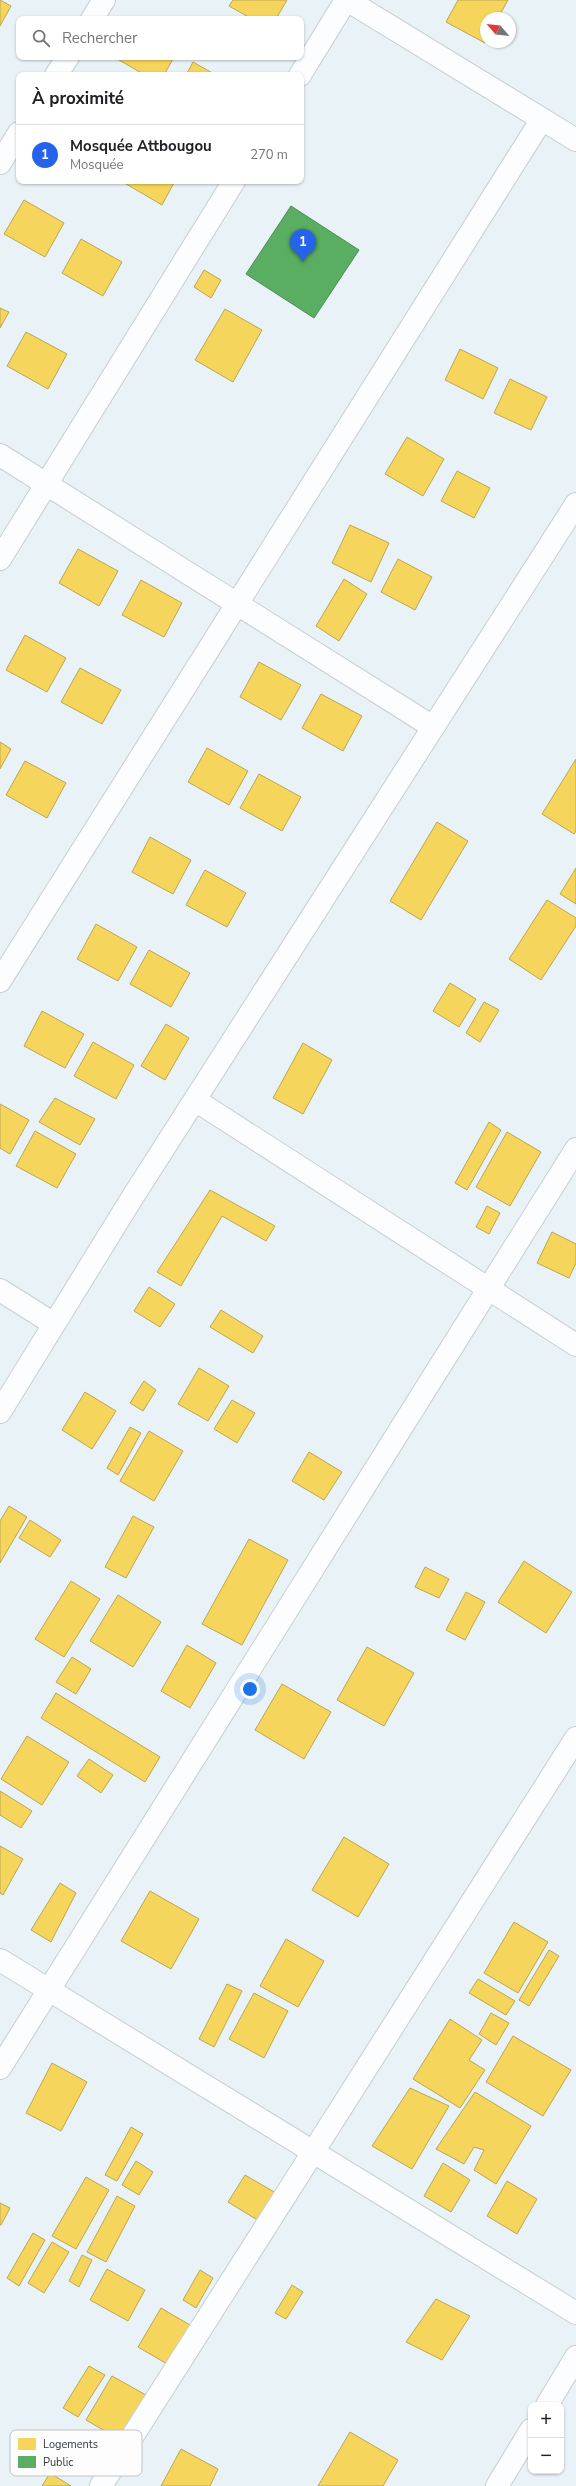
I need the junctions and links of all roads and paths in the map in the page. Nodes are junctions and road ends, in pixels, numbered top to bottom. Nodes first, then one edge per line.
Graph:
1 (104, 0) edge
2 (347, 0) edge
3 (94, 16) edge
4 (66, 60) edge
5 (58, 72) edge
6 (302, 72) edge
7 (542, 119) junction
8 (16, 138) edge
9 (576, 140) edge
10 (0, 163) edge
11 (232, 184) edge
12 (0, 455) edge
13 (46, 484) junction
14 (576, 504) edge
15 (0, 559) edge
16 (237, 604) junction
17 (433, 727) junction
18 (0, 981) edge
19 (195, 1100) junction
20 (576, 1149) edge
21 (489, 1289) junction
22 (0, 1290) edge
23 (54, 1324) junction
24 (576, 1345) edge
25 (0, 1412) edge
26 (576, 1738) edge
27 (0, 1960) edge
28 (49, 1990) junction
29 (0, 2068) edge
30 (314, 2152) junction
31 (576, 2313) edge
32 (576, 2357) edge
33 (549, 2402) edge
34 (136, 2430) edge
35 (528, 2435) edge
36 (106, 2476) edge
37 (100, 2486) edge
38 (497, 2486) edge

1 - 3 street
2 - 6 street
2 - 7 street
4 - 5 street
7 - 9 street
7 - 16 street
8 - 10 street
11 - 13 street
12 - 13 street
13 - 15 street
13 - 16 street
14 - 17 street
16 - 17 street
16 - 18 street
17 - 19 street
19 - 21 street
19 - 23 street
20 - 21 street
21 - 24 street
21 - 28 street
22 - 23 street
23 - 25 street
26 - 30 street
27 - 28 street
28 - 29 street
28 - 30 street
30 - 31 street
30 - 34 street
32 - 33 street
35 - 38 street
36 - 37 street

